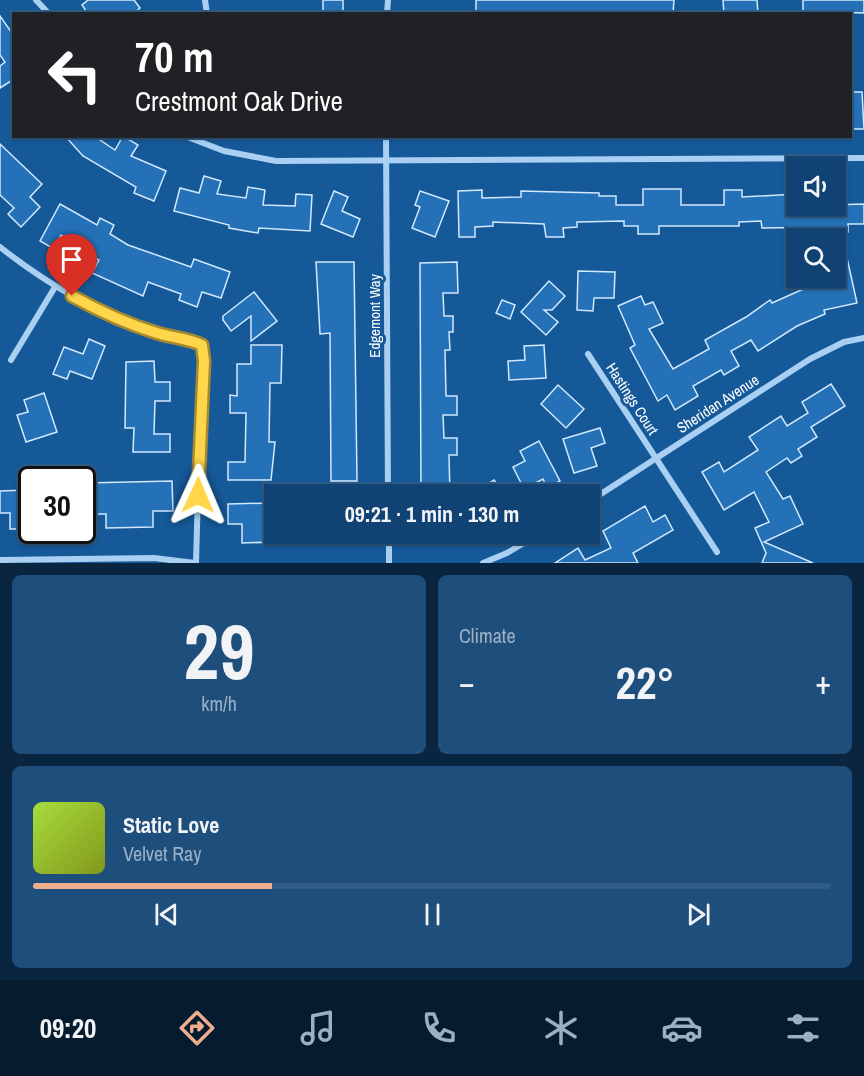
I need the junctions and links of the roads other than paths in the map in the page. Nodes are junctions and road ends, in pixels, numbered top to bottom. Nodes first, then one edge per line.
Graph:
1 (36, 0) edge
2 (47, 12) edge
3 (190, 138) edge
4 (386, 138) edge
5 (864, 158) edge
6 (386, 162) junction
7 (0, 247) edge
8 (55, 288) junction
9 (864, 338) edge
10 (588, 354) dead end
11 (11, 360) dead end
12 (656, 458) junction
13 (388, 484) edge
14 (600, 494) edge
15 (389, 544) edge
16 (523, 544) edge
17 (717, 552) dead end
18 (0, 560) edge
19 (196, 563) edge
20 (389, 563) edge
21 (483, 563) edge

1 - 2 street
3 - 6 street
4 - 6 street, Edgemont Way
5 - 6 street
6 - 13 street, Edgemont Way
7 - 8 street
8 - 11 street
8 - 19 street
9 - 12 street, Sheridan Avenue
10 - 12 street, Hastings Court
12 - 14 street, Sheridan Avenue
12 - 17 street, Hastings Court
15 - 20 street
16 - 21 street
18 - 19 street

